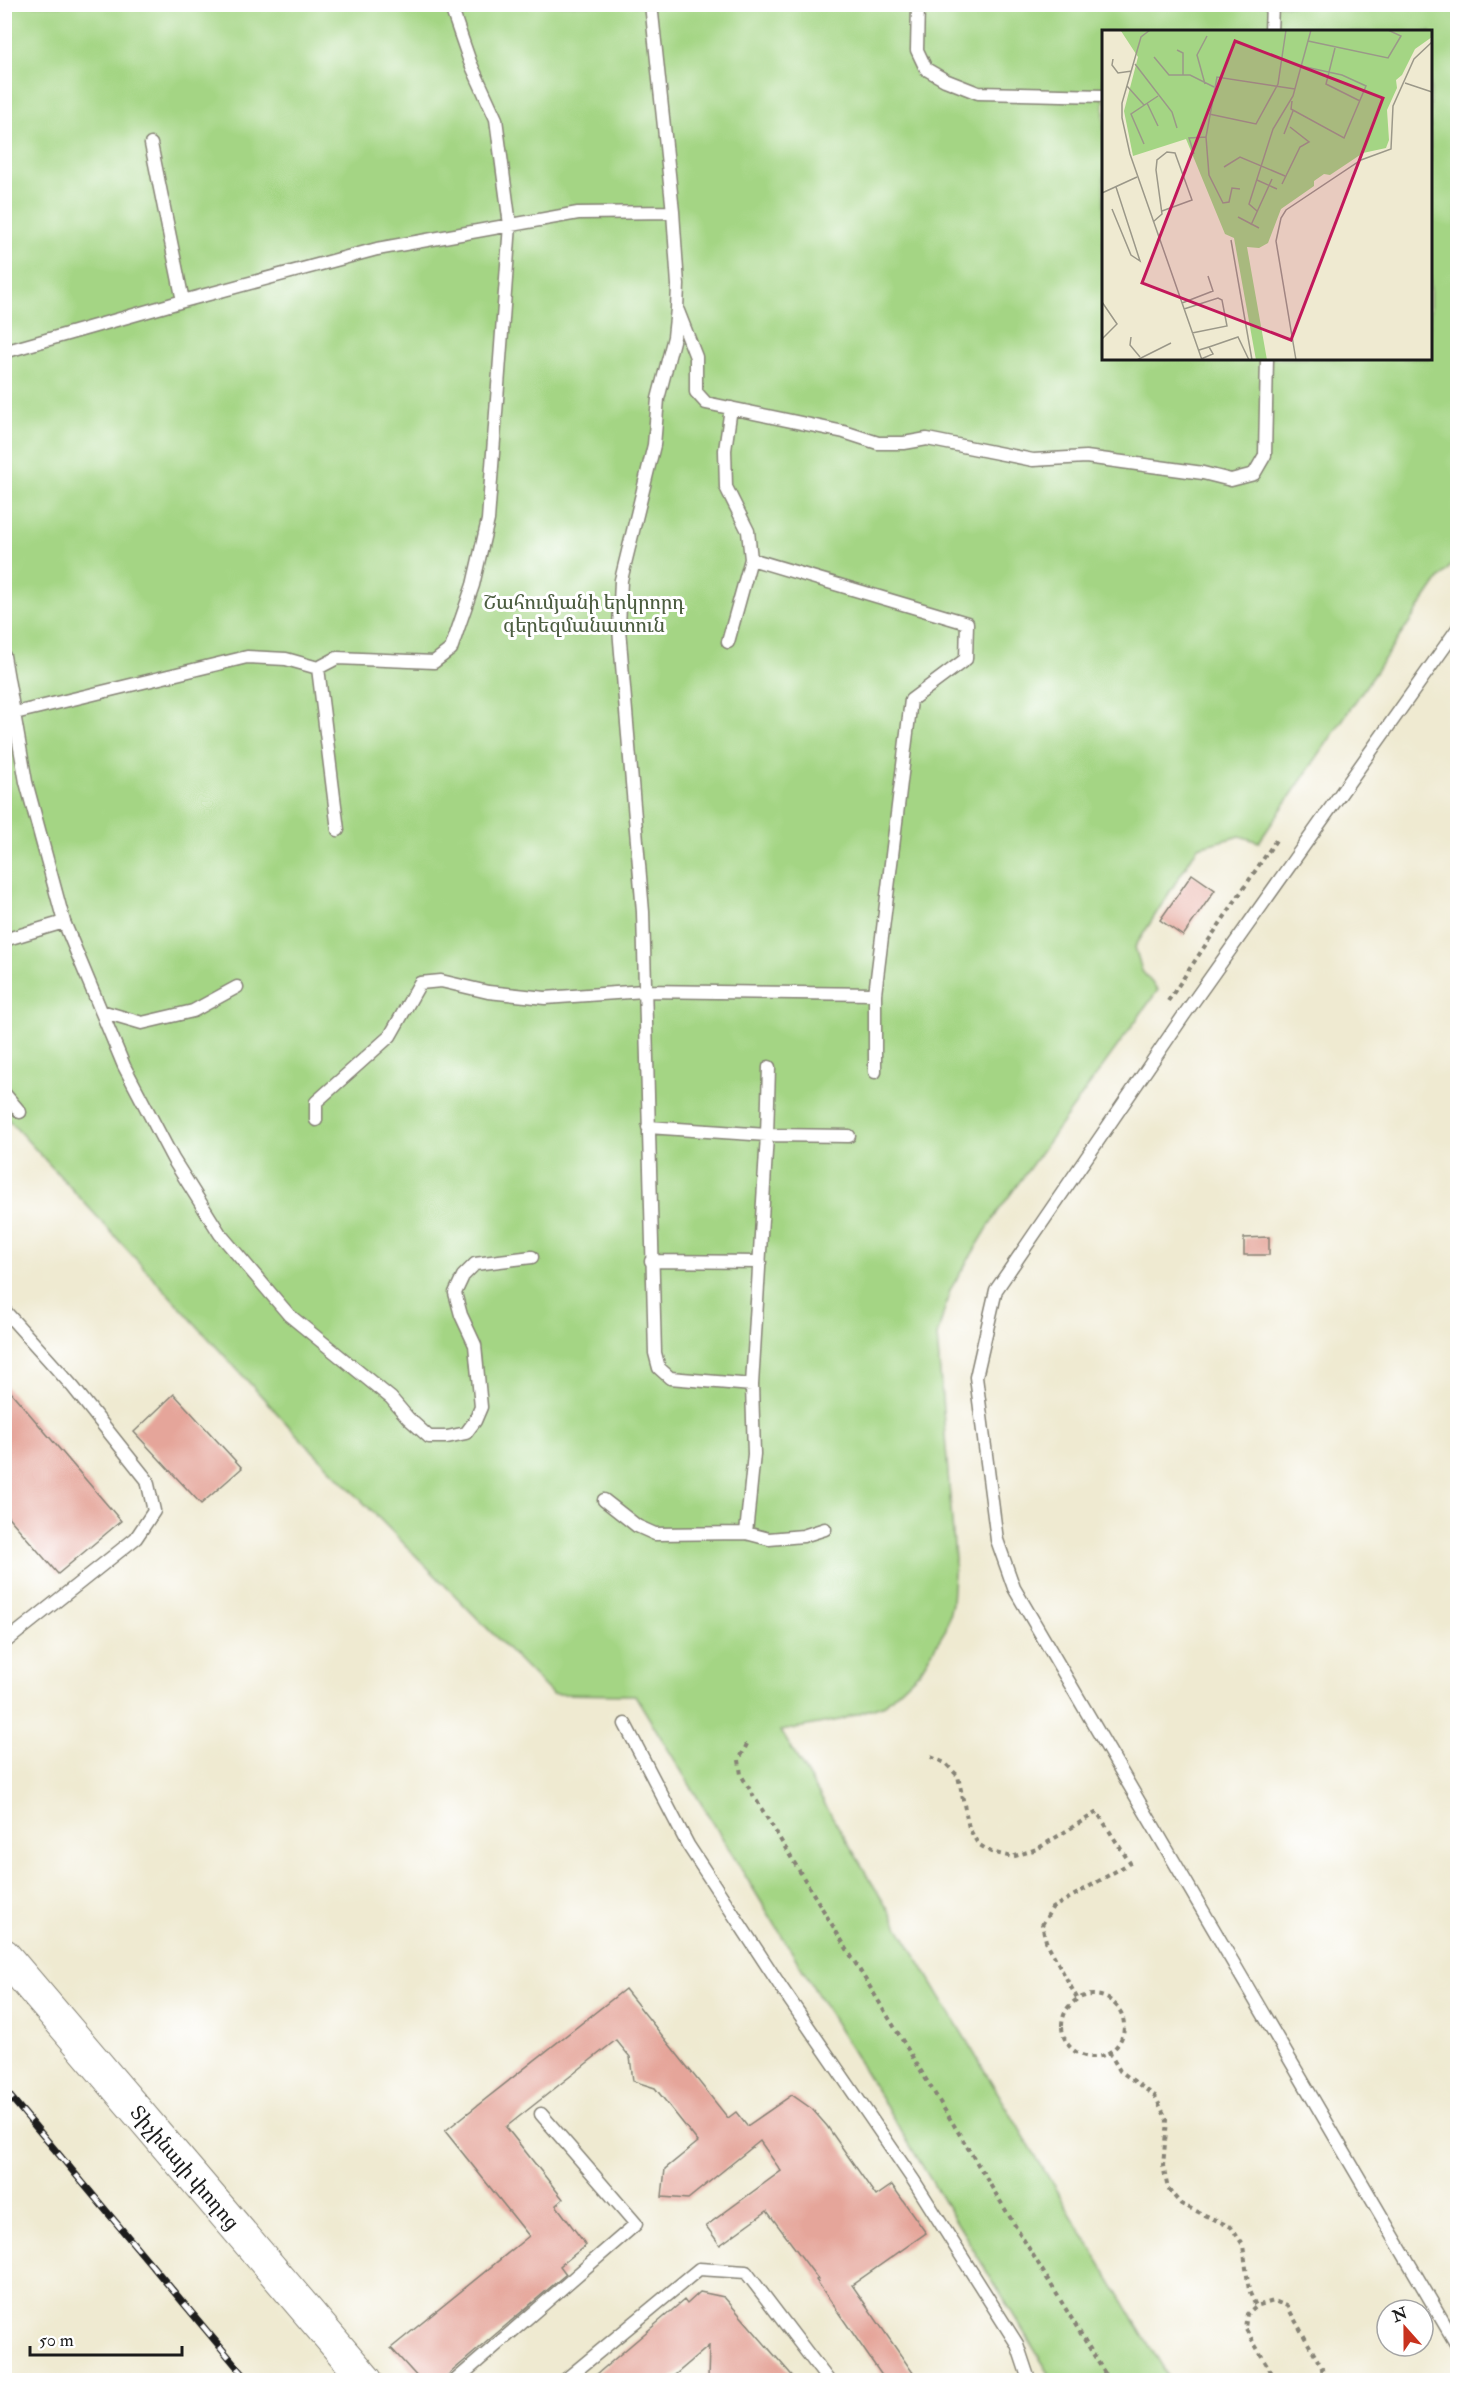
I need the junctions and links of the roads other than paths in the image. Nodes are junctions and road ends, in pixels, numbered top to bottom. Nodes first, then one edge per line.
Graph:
1 (450, 4) edge
2 (651, 4) edge
3 (918, 4) edge
4 (1272, 4) edge
5 (1271, 30) edge
6 (1102, 96) edge
7 (151, 144) dead end
8 (673, 212) junction
9 (510, 225) junction
10 (183, 301) junction
11 (677, 309) junction
12 (4, 352) edge
13 (1267, 360) edge
14 (731, 408) junction
15 (751, 560) junction
16 (1458, 628) edge
17 (728, 642) dead end
18 (4, 656) edge
19 (318, 668) junction
20 (15, 713) junction
21 (338, 830) dead end
22 (64, 922) junction
23 (4, 940) edge
24 (237, 987) dead end
25 (645, 991) junction
26 (875, 994) junction
27 (101, 1011) junction
28 (769, 1067) dead end
29 (875, 1072) dead end
30 (4, 1093) edge
31 (20, 1112) dead end
32 (316, 1120) dead end
33 (648, 1127) junction
34 (767, 1135) junction
35 (849, 1136) dead end
36 (532, 1257) dead end
37 (651, 1261) junction
38 (760, 1262) junction
39 (4, 1310) edge
40 (752, 1386) junction
41 (604, 1500) dead end
42 (825, 1529) dead end
43 (746, 1533) junction
44 (4, 1643) edge
45 (625, 1724) dead end
46 (4, 1955) edge
47 (541, 2114) dead end
48 (1458, 2347) edge
49 (366, 2380) edge
50 (456, 2380) edge
51 (565, 2380) edge
52 (828, 2380) edge
53 (1029, 2380) edge

1 - 9 lane
2 - 8 lane
3 - 6 lane
4 - 5 lane
7 - 10 lane
8 - 9 lane
8 - 11 lane
9 - 10 lane
9 - 19 lane
10 - 12 lane
11 - 14 lane
11 - 25 lane
13 - 14 lane
14 - 15 lane
15 - 17 lane
15 - 26 lane
16 - 48 lane
18 - 20 lane
19 - 20 lane
19 - 21 lane
20 - 22 lane
22 - 23 lane
22 - 27 lane
24 - 27 lane
25 - 26 lane
25 - 32 lane
25 - 33 lane
26 - 29 lane
27 - 36 lane
28 - 34 lane
30 - 31 lane
33 - 34 lane
33 - 37 lane
34 - 35 lane
34 - 38 lane
37 - 38 lane
37 - 40 lane
38 - 40 lane
39 - 44 lane
40 - 43 lane
41 - 43 lane
42 - 43 lane
45 - 53 lane
46 - 49 street, Տիչինայի փողոց
47 - 50 lane
51 - 52 lane

